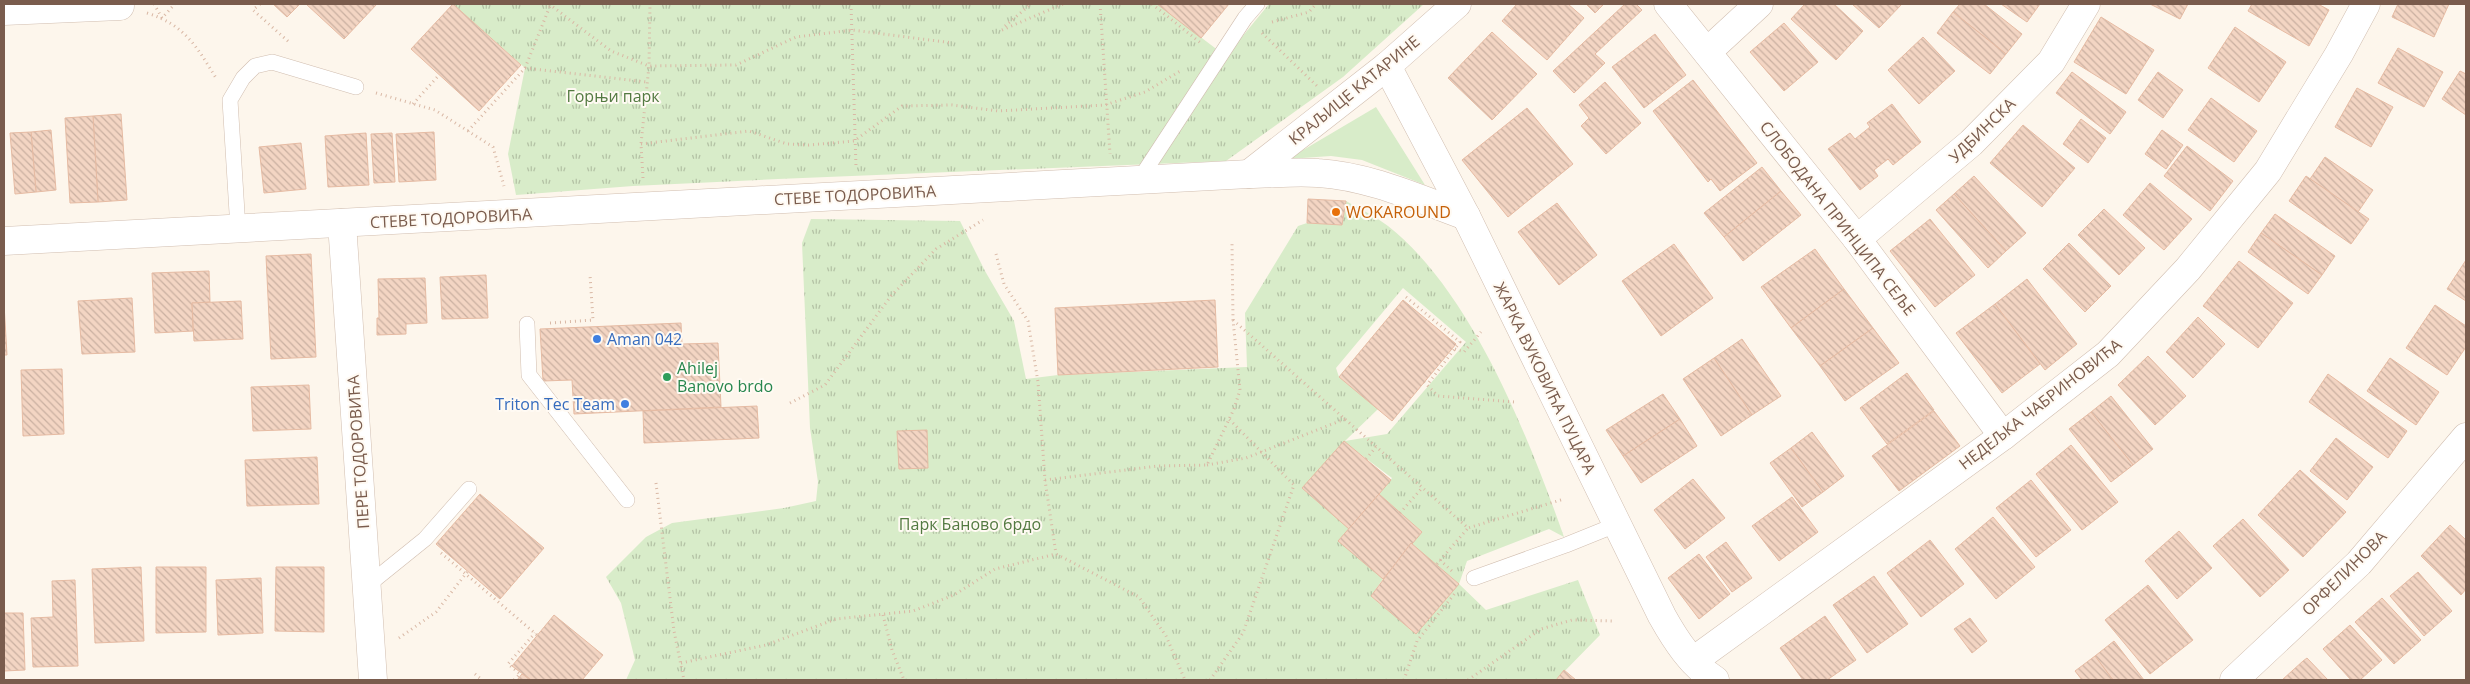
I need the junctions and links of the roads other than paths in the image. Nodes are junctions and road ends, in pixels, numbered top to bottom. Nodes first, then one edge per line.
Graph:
1 (1257, 4) edge
2 (1457, 4) edge
3 (1668, 4) edge
4 (1759, 4) edge
5 (2086, 4) edge
6 (2366, 4) edge
7 (85, 6) edge
8 (120, 6) road end
9 (4, 12) edge
10 (1707, 52) junction
11 (1387, 66) junction
12 (356, 87) road end
13 (1249, 174) junction
14 (1139, 180) junction
15 (1466, 216) junction
16 (342, 223) junction
17 (238, 229) junction
18 (1857, 240) junction
19 (4, 241) edge
20 (527, 324) road end
21 (2003, 436) junction
22 (2466, 437) edge
23 (469, 489) dead end
24 (627, 500) dead end
25 (1618, 524) junction
26 (1474, 578) dead end
27 (368, 585) junction
28 (1693, 661) junction
29 (373, 680) edge
30 (1715, 680) edge
31 (2234, 680) edge

1 - 14 lane
2 - 11 street, КРАЉИЦЕ КАТАРИНЕ
3 - 10 street, СЛОБОДАНА ПРИНЦИПА СЕЉЕ
4 - 10 street
5 - 18 street, УДБИНСКА
6 - 21 street, НЕДЕЉКА ЧАБРИНОВИЋА
7 - 8 street
7 - 9 street
10 - 18 street, СЛОБОДАНА ПРИНЦИПА СЕЉЕ
11 - 13 street, КРАЉИЦЕ КАТАРИНЕ
11 - 15 street, ЖАРКА ВУКОВИЋА ПУЦАРА
12 - 17 lane
13 - 14 street, СТЕВЕ ТОДОРОВИЋА
13 - 15 street, СТЕВЕ ТОДОРОВИЋА
14 - 16 street, СТЕВЕ ТОДОРОВИЋА
15 - 25 street, ЖАРКА ВУКОВИЋА ПУЦАРА
16 - 17 street, СТЕВЕ ТОДОРОВИЋА
16 - 27 street, ПЕРЕ ТОДОРОВИЋА
17 - 19 street, СТЕВЕ ТОДОРОВИЋА
18 - 21 street, СЛОБОДАНА ПРИНЦИПА СЕЉЕ
20 - 24 lane
21 - 28 street, НЕДЕЉКА ЧАБРИНОВИЋА
22 - 31 street, ОРФЕЛИНОВА
23 - 27 lane
25 - 26 lane
25 - 28 street, ЖАРКА ВУКОВИЋА ПУЦАРА
27 - 29 street, ПЕРЕ ТОДОРОВИЋА
28 - 30 street, ЖАРКА ВУКОВИЋА ПУЦАРА

